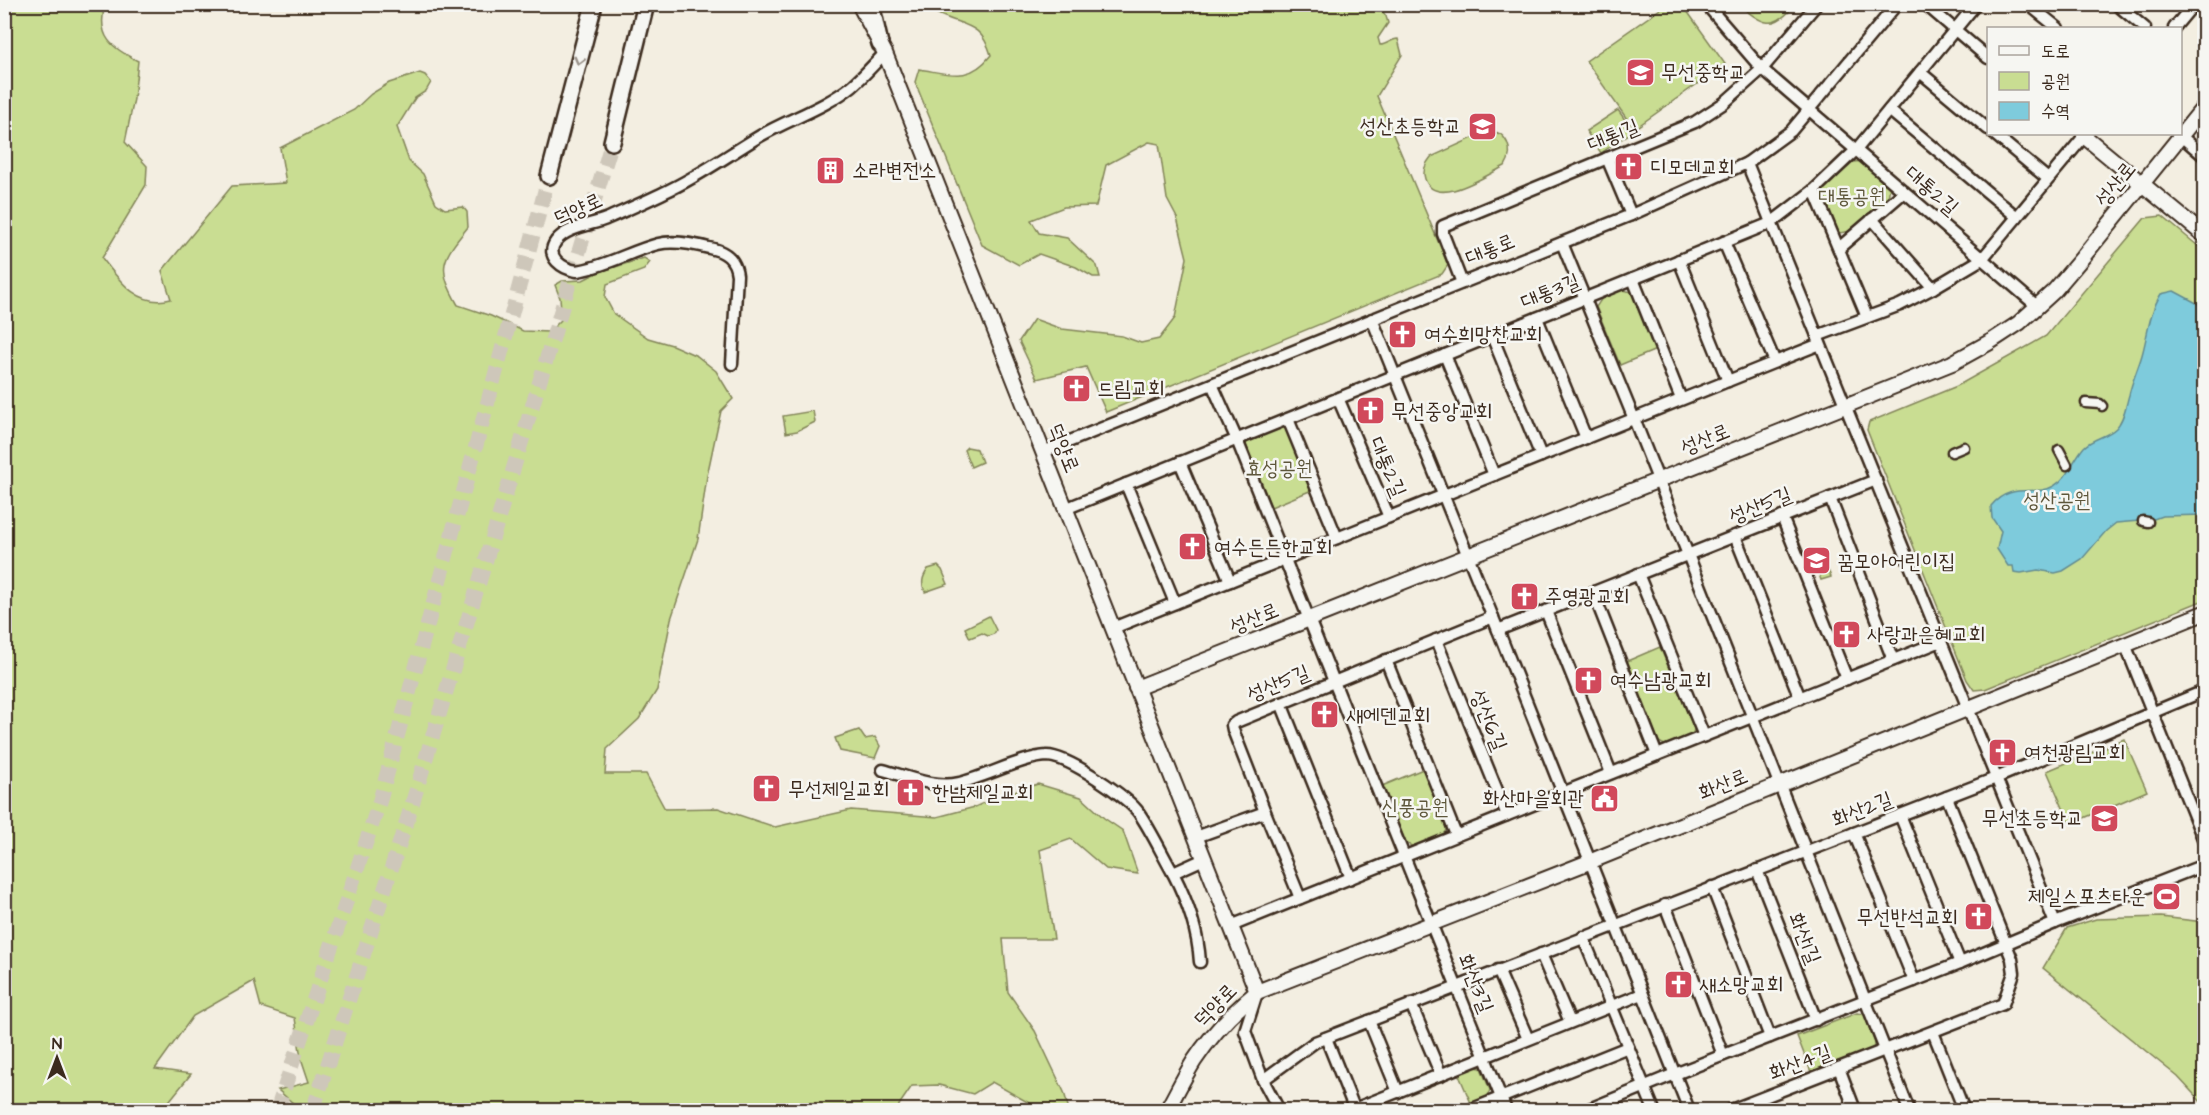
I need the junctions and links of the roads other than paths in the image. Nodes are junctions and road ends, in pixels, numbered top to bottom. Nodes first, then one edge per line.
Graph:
1 (594, 4) edge
2 (646, 4) edge
3 (859, 4) edge
4 (871, 4) edge
5 (1706, 4) edge
6 (1817, 4) edge
7 (1897, 4) edge
8 (1925, 4) edge
9 (1976, 4) edge
10 (2028, 4) edge
11 (2116, 4) edge
12 (2194, 4) edge
13 (2057, 27) edge
14 (2144, 27) edge
15 (2175, 27) edge
16 (1955, 30) junction
17 (883, 49) junction
18 (1987, 56) edge
19 (1762, 69) junction
20 (1920, 72) junction
21 (2205, 107) edge
22 (1810, 110) junction
23 (1889, 110) junction
24 (1987, 127) edge
25 (1995, 135) edge
26 (2083, 135) edge
27 (2085, 135) edge
28 (2182, 135) edge
29 (2181, 136) joint
30 (612, 142) tunnel mouth
31 (1856, 150) junction
32 (2205, 156) edge
33 (1607, 158) junction
34 (1748, 163) junction
35 (549, 176) tunnel mouth
36 (2048, 179) junction
37 (2142, 184) junction
38 (1814, 190) junction
39 (1905, 192) junction
40 (1631, 215) junction
41 (2017, 217) junction
42 (1872, 219) junction
43 (1772, 223) junction
44 (2205, 235) edge
45 (1725, 242) junction
46 (1562, 243) junction
47 (1839, 248) junction
48 (1982, 259) junction
49 (1679, 260) junction
50 (1633, 279) junction
51 (1462, 283) junction
52 (1933, 288) junction
53 (1585, 298) junction
54 (2037, 307) junction
55 (1867, 317) junction
56 (1537, 318) junction
57 (1372, 320) junction
58 (1492, 336) junction
59 (1819, 340) junction
60 (1445, 355) junction
61 (1775, 362) junction
62 (732, 364) dead end
63 (1395, 375) junction
64 (1728, 381) junction
65 (1212, 384) junction
66 (1338, 398) junction
67 (1681, 399) junction
68 (2086, 403) dead end
69 (1845, 406) junction
70 (2102, 406) dead end
71 (1288, 419) junction
72 (1634, 419) junction
73 (1586, 438) junction
74 (1237, 440) junction
75 (1964, 447) dead end
76 (2060, 450) dead end
77 (1043, 452) junction
78 (1952, 452) dead end
79 (1541, 456) junction
80 (1180, 462) junction
81 (2067, 465) dead end
82 (1494, 475) junction
83 (1658, 480) junction
84 (1876, 480) junction
85 (1126, 484) junction
86 (1442, 496) junction
87 (1830, 498) junction
88 (1065, 509) junction
89 (1389, 517) junction
90 (1782, 517) junction
91 (1736, 536) junction
92 (1337, 538) junction
93 (1688, 555) junction
94 (1467, 556) junction
95 (1284, 559) junction
96 (1638, 574) junction
97 (1230, 581) junction
98 (1593, 592) junction
99 (1175, 603) junction
100 (1546, 611) junction
101 (2205, 613) edge
102 (1493, 617) junction
103 (1308, 619) junction
104 (1113, 628) junction
105 (1498, 630) junction
106 (1436, 640) junction
107 (1941, 641) junction
108 (2125, 644) junction
109 (1386, 660) junction
110 (1893, 660) junction
111 (1847, 679) junction
112 (1334, 682) junction
113 (1136, 688) junction
114 (2204, 694) edge
115 (1800, 698) junction
116 (1281, 703) junction
117 (1968, 709) junction
118 (2153, 712) junction
119 (1751, 717) junction
120 (1704, 736) junction
121 (1657, 755) junction
122 (883, 770) dead end
123 (1611, 773) junction
124 (1996, 778) junction
125 (1779, 784) junction
126 (1562, 793) junction
127 (1947, 797) junction
128 (1264, 812) junction
129 (1507, 815) junction
130 (1900, 815) junction
131 (1854, 833) junction
132 (1456, 835) junction
133 (1196, 837) junction
134 (2205, 841) edge
135 (1805, 851) junction
136 (1403, 856) junction
137 (1204, 859) junction
138 (1589, 862) junction
139 (2205, 865) edge
140 (1757, 870) junction
141 (1173, 873) junction
142 (1351, 878) junction
143 (1712, 887) junction
144 (1300, 898) junction
145 (1665, 905) junction
146 (2055, 923) junction
147 (1430, 924) junction
148 (1615, 924) junction
149 (1231, 926) junction
150 (1583, 937) junction
151 (2007, 944) junction
152 (1541, 954) junction
153 (1200, 962) dead end
154 (1960, 963) junction
155 (1498, 970) junction
156 (1914, 981) junction
157 (1456, 987) junction
158 (1257, 992) junction
159 (1642, 994) junction
160 (1865, 1001) junction
161 (1411, 1005) junction
162 (1612, 1006) junction
163 (1816, 1020) junction
164 (1369, 1021) junction
165 (1570, 1023) junction
166 (1933, 1032) junction
167 (1770, 1037) junction
168 (1326, 1038) junction
169 (1528, 1039) junction
170 (1628, 1047) junction
171 (1884, 1051) junction
172 (1724, 1055) junction
173 (1484, 1057) junction
174 (1839, 1068) junction
175 (1675, 1074) junction
176 (1441, 1075) junction
177 (1263, 1080) junction
178 (1645, 1087) junction
179 (1398, 1092) junction
180 (1501, 1098) junction
181 (1167, 1110) edge
182 (1279, 1110) edge
183 (1353, 1110) edge
184 (1470, 1110) edge
185 (1506, 1110) edge
186 (1587, 1110) edge
187 (1654, 1110) edge
188 (1689, 1110) edge
189 (1731, 1110) edge
190 (1855, 1110) edge
191 (1909, 1110) edge
192 (1964, 1110) edge

1 -> 35 main road, 덕양로
2 - 30 main road
3 - 17 street, 덕양로
4 - 17 main road
5 - 19 street, 대통2길
6 - 19 street, 대통1길
7 - 22 street, 대통로
8 - 16 street
9 - 16 street, 대통3길
10 - 13 street
11 - 14 street
12 - 15 street
16 - 18 street
16 - 20 street, 대통3길
17 - 62 street, 덕양로
17 - 77 street, 덕양로
19 - 22 street, 대통2길
19 - 33 street, 대통1길
20 - 23 street, 대통3길
20 - 24 street
21 - 28 street, 성산로
22 - 31 street, 대통2길
22 - 34 street, 대통로
23 - 31 street, 대통3길
23 - 41 street, 대통2길
25 - 36 street
26 - 36 street, 대통2길
27 - 37 street
29 - 32 street
29 - 37 street, 성산로
31 - 38 street, 대통3길
31 - 39 street, 대통2길
33 - 40 street
33 - 51 street, 대통1길
34 - 40 street, 대통로
34 - 43 street
36 - 41 street, 대통2길
37 - 44 street
37 - 54 street, 성산로
38 - 43 street, 대통3길
38 - 47 street
39 - 42 street
39 - 48 street, 대통2길
40 - 46 street, 대통로
41 - 48 street, 대통2길
42 - 47 street
42 - 52 street
43 - 45 street, 대통3길
43 - 59 street
45 - 49 street, 대통3길
45 - 61 street
46 - 51 street, 대통로
46 - 53 street
47 - 55 street
48 - 52 street, 대통2길
48 - 54 street
49 - 50 street, 대통3길
49 - 64 street
50 - 53 street, 대통3길
50 - 67 street
51 - 57 street, 대통로
52 - 55 street, 대통2길
53 - 56 street, 대통3길
53 - 72 street
54 - 69 street, 성산로
55 - 59 street, 대통2길
56 - 58 street, 대통3길
56 - 73 street
57 - 63 street, 대통2길
57 - 65 street, 대통로
58 - 60 street, 대통3길
58 - 79 street
59 - 61 street, 대통2길
59 - 69 street
60 - 63 street, 대통3길
60 - 82 street
61 - 64 street, 대통2길
63 - 66 street, 대통3길
63 - 86 street, 대통2길
64 - 67 street, 대통2길
65 - 74 street
65 - 77 street, 대통로
66 - 71 street, 대통3길
66 - 89 street, 대통2길
67 - 72 street, 대통2길
68 - 70 street
69 - 83 street, 성산로
69 - 84 street
71 - 74 street, 대통3길
71 - 92 street
72 - 73 street, 대통2길
72 - 83 street
73 - 79 street, 대통2길
74 - 80 street, 대통3길
74 - 95 street
75 - 78 street
76 - 81 street
77 - 88 street, 덕양로
79 - 82 street, 대통2길
80 - 85 street, 대통3길
80 - 97 street
82 - 86 street, 대통2길
83 - 93 street
83 - 94 street, 성산로
84 - 87 street, 성산5길
84 - 107 street
85 - 88 street, 대통3길
85 - 99 street
86 - 89 street, 대통2길
86 - 94 street, 성산6길
87 - 90 street, 성산5길
87 - 110 street
88 - 104 street, 덕양로
89 - 92 street, 대통2길
90 - 91 street, 성산5길
90 - 111 street
91 - 93 street, 성산5길
91 - 115 street
92 - 95 street, 대통2길
93 - 96 street, 성산5길
93 - 119 street
94 - 102 street, 성산6길
94 - 103 street, 성산로
95 - 97 street, 대통2길
95 - 103 street
96 - 98 street, 성산5길
96 - 120 street
97 - 99 street, 대통2길
98 - 100 street, 성산5길
98 - 121 street
99 - 104 street, 대통2길
100 - 105 street, 성산5길
100 - 123 street
101 - 108 street, 화산로
102 - 105 street, 성산6길
102 - 106 street, 성산5길
103 - 112 street
103 - 113 street, 성산로
104 - 113 street, 덕양로
105 - 126 street, 성산6길
106 - 109 street, 성산5길
106 - 129 street, 성산6길
107 - 110 street
107 - 117 street
108 - 117 street, 화산로
108 - 118 street
109 - 112 street, 성산5길
109 - 132 street
110 - 111 street
111 - 115 street
112 - 116 street, 성산5길
112 - 136 street
113 - 133 street, 덕양로
114 - 118 street, 화산2길
115 - 119 street
116 - 128 street, 성산5길
116 - 142 street
117 - 124 street
117 - 125 street, 화산로
118 - 124 street, 화산2길
118 - 134 street
119 - 120 street
119 - 125 street, 화산1길
120 - 121 street
121 - 123 street
122 - 141 street
123 - 126 street
124 - 127 street, 화산2길
124 - 146 street
125 - 135 street, 화산1길
125 - 138 street, 화산로
126 - 129 street
126 - 138 street, 성산6길
127 - 130 street, 화산2길
127 - 151 street
128 - 133 street
128 - 144 street
129 - 132 street
130 - 131 street, 화산2길
130 - 154 street
131 - 135 street, 화산2길
131 - 156 street
132 - 136 street
133 - 137 street, 덕양로
135 - 140 street, 화산2길
135 - 160 street, 화산1길
136 - 142 street
136 - 147 street, 화산3길
137 - 141 street
137 - 149 street, 덕양로
138 - 147 street, 화산로
138 - 148 street, 성산6길
139 - 146 street
140 - 143 street, 화산2길
140 - 163 street, 화산1길
141 - 153 street
142 - 144 street
143 - 145 street, 화산2길
143 - 167 street
144 - 149 street
145 - 148 street, 화산2길
145 - 172 street
146 - 151 street
147 - 157 street, 화산3길
147 - 158 street, 화산로
148 - 150 street, 화산2길
148 - 159 street
149 - 158 street, 덕양로
150 - 152 street, 화산2길
150 - 162 street
151 - 154 street
151 - 166 street, 화산4길
152 - 155 street, 화산2길
152 - 165 street
154 - 156 street
155 - 157 street, 화산2길
155 - 169 street
156 - 160 street
157 - 161 street, 화산2길
157 - 173 street, 화산3길
158 - 177 street
158 - 181 street, 덕양로
159 - 162 street
159 - 175 street
160 - 163 street
160 - 171 street, 화산1길
161 - 164 street, 화산2길
161 - 176 street
162 - 165 street
162 - 170 street
163 - 167 street
164 - 168 street, 화산2길
164 - 179 street
165 - 169 street
166 - 171 street, 화산4길
166 - 192 street
167 - 172 street
168 - 177 street, 화산2길
168 - 183 street
169 - 173 street
170 - 178 street
170 - 180 street
171 - 174 street, 화산4길
171 - 191 street
172 - 175 street
173 - 176 street
173 - 180 street, 화산3길
174 - 189 street, 화산4길
174 - 190 street
175 - 178 street
175 - 188 street
176 - 179 street
177 - 182 street
178 - 186 street
178 - 187 street
179 - 183 street
180 - 184 street
180 - 185 street, 화산3길

